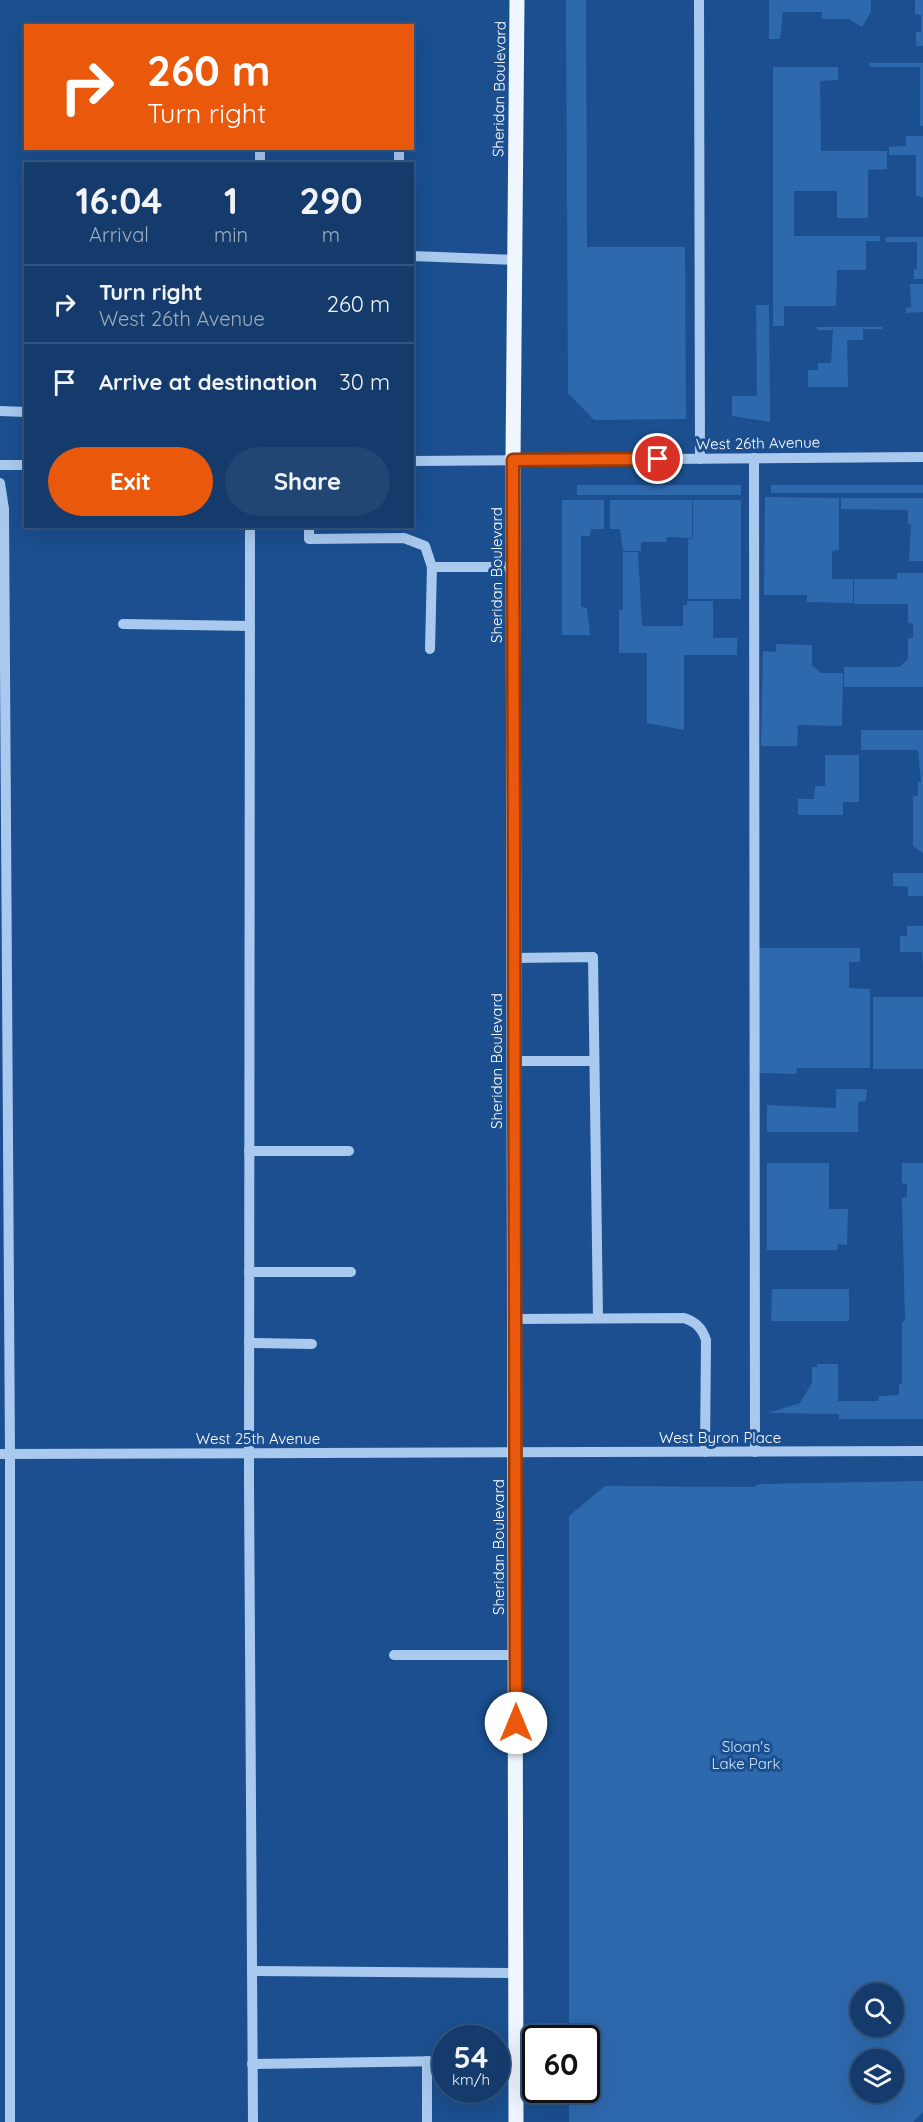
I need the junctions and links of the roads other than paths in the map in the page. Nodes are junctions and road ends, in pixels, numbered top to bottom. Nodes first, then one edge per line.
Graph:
1 (517, 0) edge
2 (699, 0) edge
3 (414, 256) edge
4 (515, 260) junction
5 (0, 411) edge
6 (24, 412) edge
7 (923, 457) edge
8 (754, 458) junction
9 (700, 459) junction
10 (513, 460) junction
11 (414, 461) edge
12 (0, 465) edge
13 (24, 465) edge
14 (0, 483) edge
15 (250, 528) edge
16 (309, 528) edge
17 (404, 532) edge
18 (432, 567) junction
19 (514, 567) junction
20 (123, 624) dead end
21 (250, 626) junction
22 (430, 649) dead end
23 (514, 958) junction
24 (514, 1060) junction
25 (594, 1060) junction
26 (249, 1151) junction
27 (349, 1151) dead end
28 (249, 1272) junction
29 (351, 1272) dead end
30 (598, 1318) junction
31 (515, 1319) junction
32 (249, 1343) junction
33 (312, 1344) dead end
34 (923, 1451) edge
35 (516, 1452) junction
36 (705, 1452) junction
37 (755, 1452) junction
38 (249, 1453) junction
39 (5, 1454) edge
40 (394, 1655) dead end
41 (516, 1655) junction
42 (252, 1971) junction
43 (516, 1973) junction
44 (427, 2061) junction
45 (432, 2061) edge
46 (510, 2063) edge
47 (516, 2063) junction
48 (252, 2064) junction
49 (10, 2122) edge
50 (253, 2122) edge
51 (427, 2122) edge
52 (516, 2122) edge

1 - 4 main road, Sheridan Boulevard
2 - 9 street
3 - 4 street
4 - 10 main road, Sheridan Boulevard
5 - 6 street
7 - 8 street, West 26th Avenue
8 - 9 street, West 26th Avenue
8 - 37 street
9 - 10 street, West 26th Avenue
10 - 11 street, West 26th Avenue
10 - 19 main road, Sheridan Boulevard
12 - 13 street
14 - 39 street
15 - 21 street
16 - 17 street
17 - 18 street
18 - 19 street
18 - 22 street
19 - 23 main road, Sheridan Boulevard
20 - 21 street
21 - 26 street
23 - 24 main road, Sheridan Boulevard
23 - 25 street
24 - 25 street
24 - 31 main road, Sheridan Boulevard
25 - 30 street
26 - 27 street
26 - 28 street
28 - 29 street
28 - 32 street
30 - 31 street
30 - 36 street
31 - 35 main road, Sheridan Boulevard
32 - 33 street
32 - 38 street
34 - 37 street, West Byron Place
35 - 36 street, West Byron Place
35 - 38 street, West 25th Avenue
35 - 41 main road, Sheridan Boulevard
36 - 37 street, West Byron Place
38 - 39 street, West 25th Avenue
38 - 42 street
39 - 49 street
40 - 41 street
41 - 43 main road, Sheridan Boulevard
42 - 43 street
42 - 48 street
43 - 47 main road, Sheridan Boulevard
44 - 45 street
44 - 48 street
44 - 51 street
46 - 47 street
47 - 52 main road, Sheridan Boulevard
48 - 50 street

